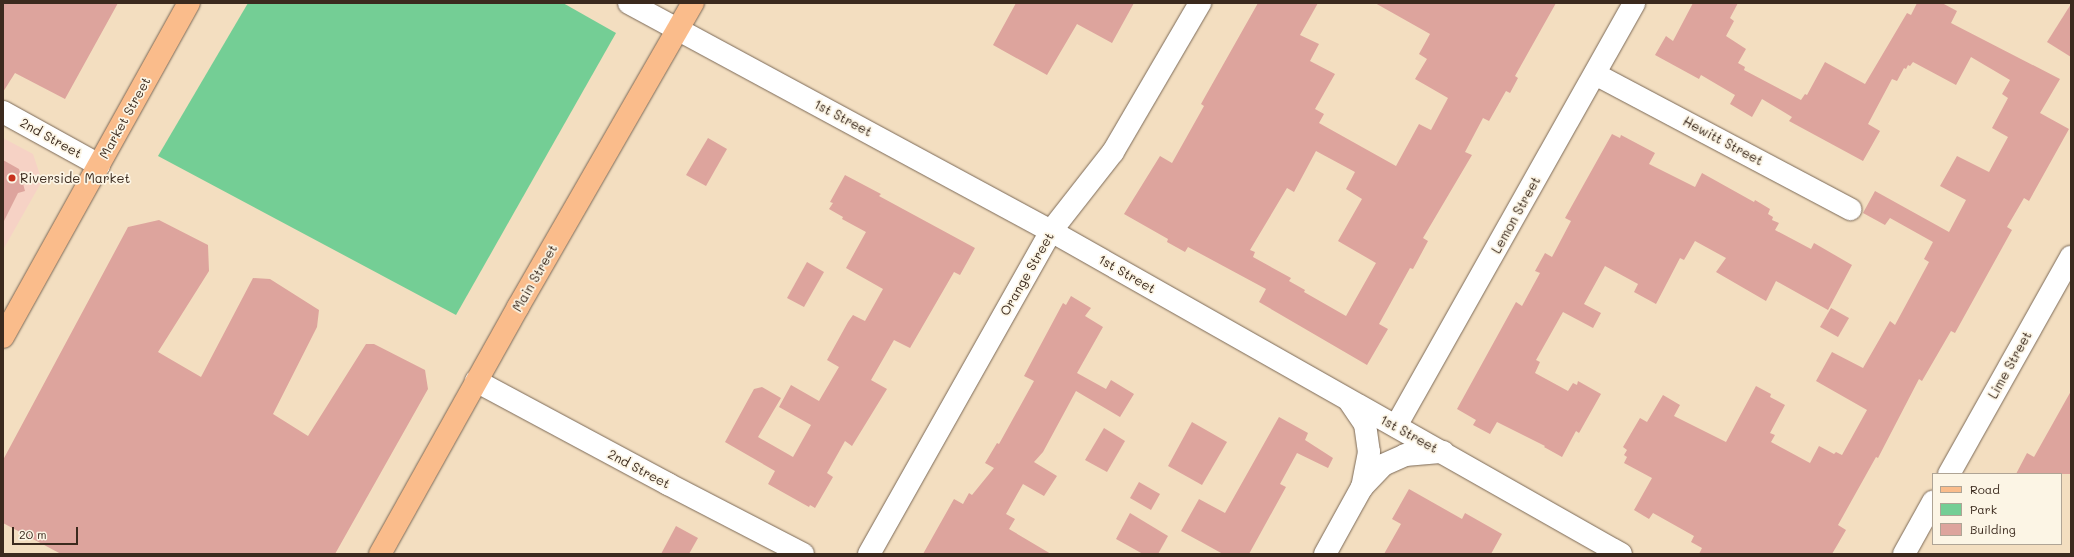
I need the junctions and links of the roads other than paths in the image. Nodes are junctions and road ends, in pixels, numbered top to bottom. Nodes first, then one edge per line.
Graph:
1 (189, 3) edge
2 (629, 3) edge
3 (693, 3) edge
4 (1200, 3) edge
5 (1634, 3) edge
6 (678, 30) junction
7 (1595, 74) junction
8 (3, 112) edge
9 (99, 165) junction
10 (1850, 209) dead end
11 (1051, 231) junction
12 (2071, 257) edge
13 (3, 337) edge
14 (476, 381) junction
15 (1348, 399) junction
16 (1396, 426) junction
17 (1443, 452) junction
18 (1950, 473) edge
19 (1362, 487) junction
20 (1932, 504) edge
21 (380, 554) edge
22 (803, 554) edge
23 (869, 554) edge
24 (1325, 554) edge
25 (1621, 554) edge
26 (1904, 554) edge

1 - 9 main road, Market Street
2 - 6 street, 1st Street
3 - 6 main road, Main Street
4 - 11 street, Orange Street
5 - 7 street, Lemon Street
6 - 11 street, 1st Street
6 - 14 main road, Main Street
7 - 10 street, Hewitt Street
7 - 16 street, Lemon Street
8 - 9 street, 2nd Street
9 - 13 main road, Market Street
11 - 15 street, 1st Street
11 - 23 street, Orange Street
12 - 18 street, Lime Street
14 - 21 main road, Main Street
14 - 22 street, 2nd Street
15 - 16 street, 1st Street
15 - 19 street
16 - 17 street, 1st Street
17 - 19 street
17 - 25 street, 1st Street
19 - 24 street
20 - 26 street

